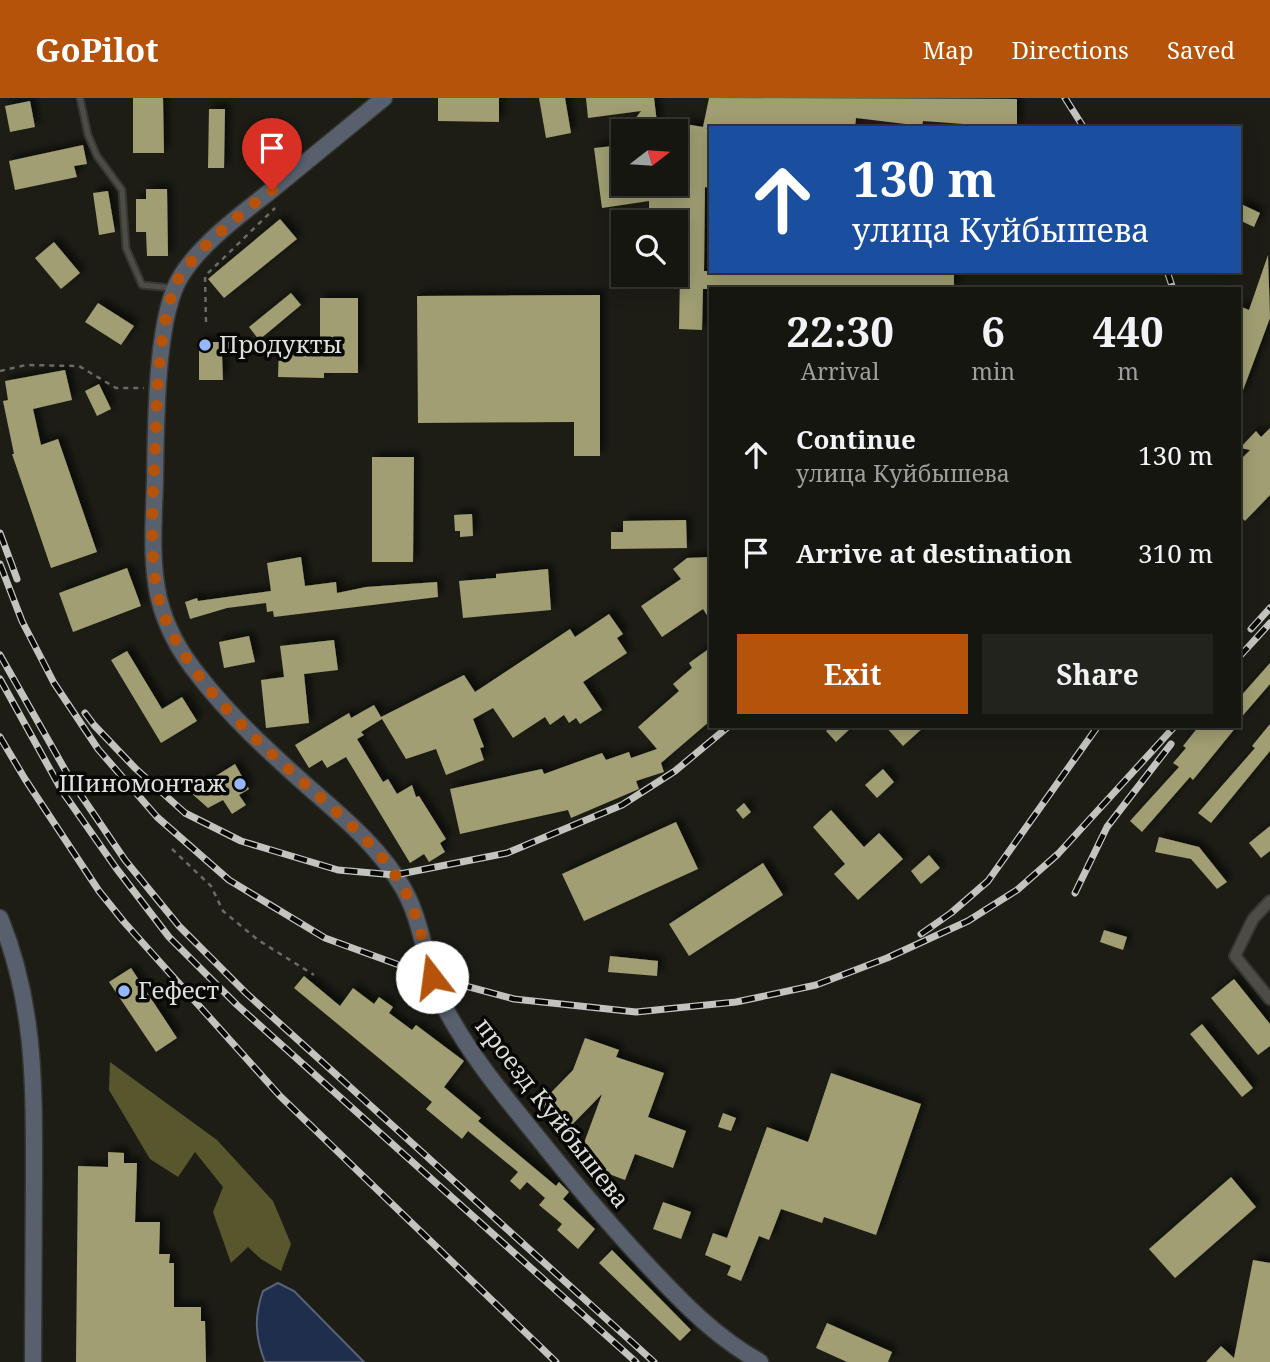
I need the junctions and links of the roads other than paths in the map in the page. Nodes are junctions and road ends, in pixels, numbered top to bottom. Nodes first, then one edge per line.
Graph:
1 (80, 98) edge
2 (384, 98) edge
3 (174, 289) junction
4 (1270, 901) edge
5 (0, 918) edge
6 (1270, 999) edge
7 (33, 1362) edge
8 (760, 1362) edge

1 - 3 lane
2 - 3 street
3 - 8 street, проезд Куйбышева
4 - 6 street
5 - 7 street

